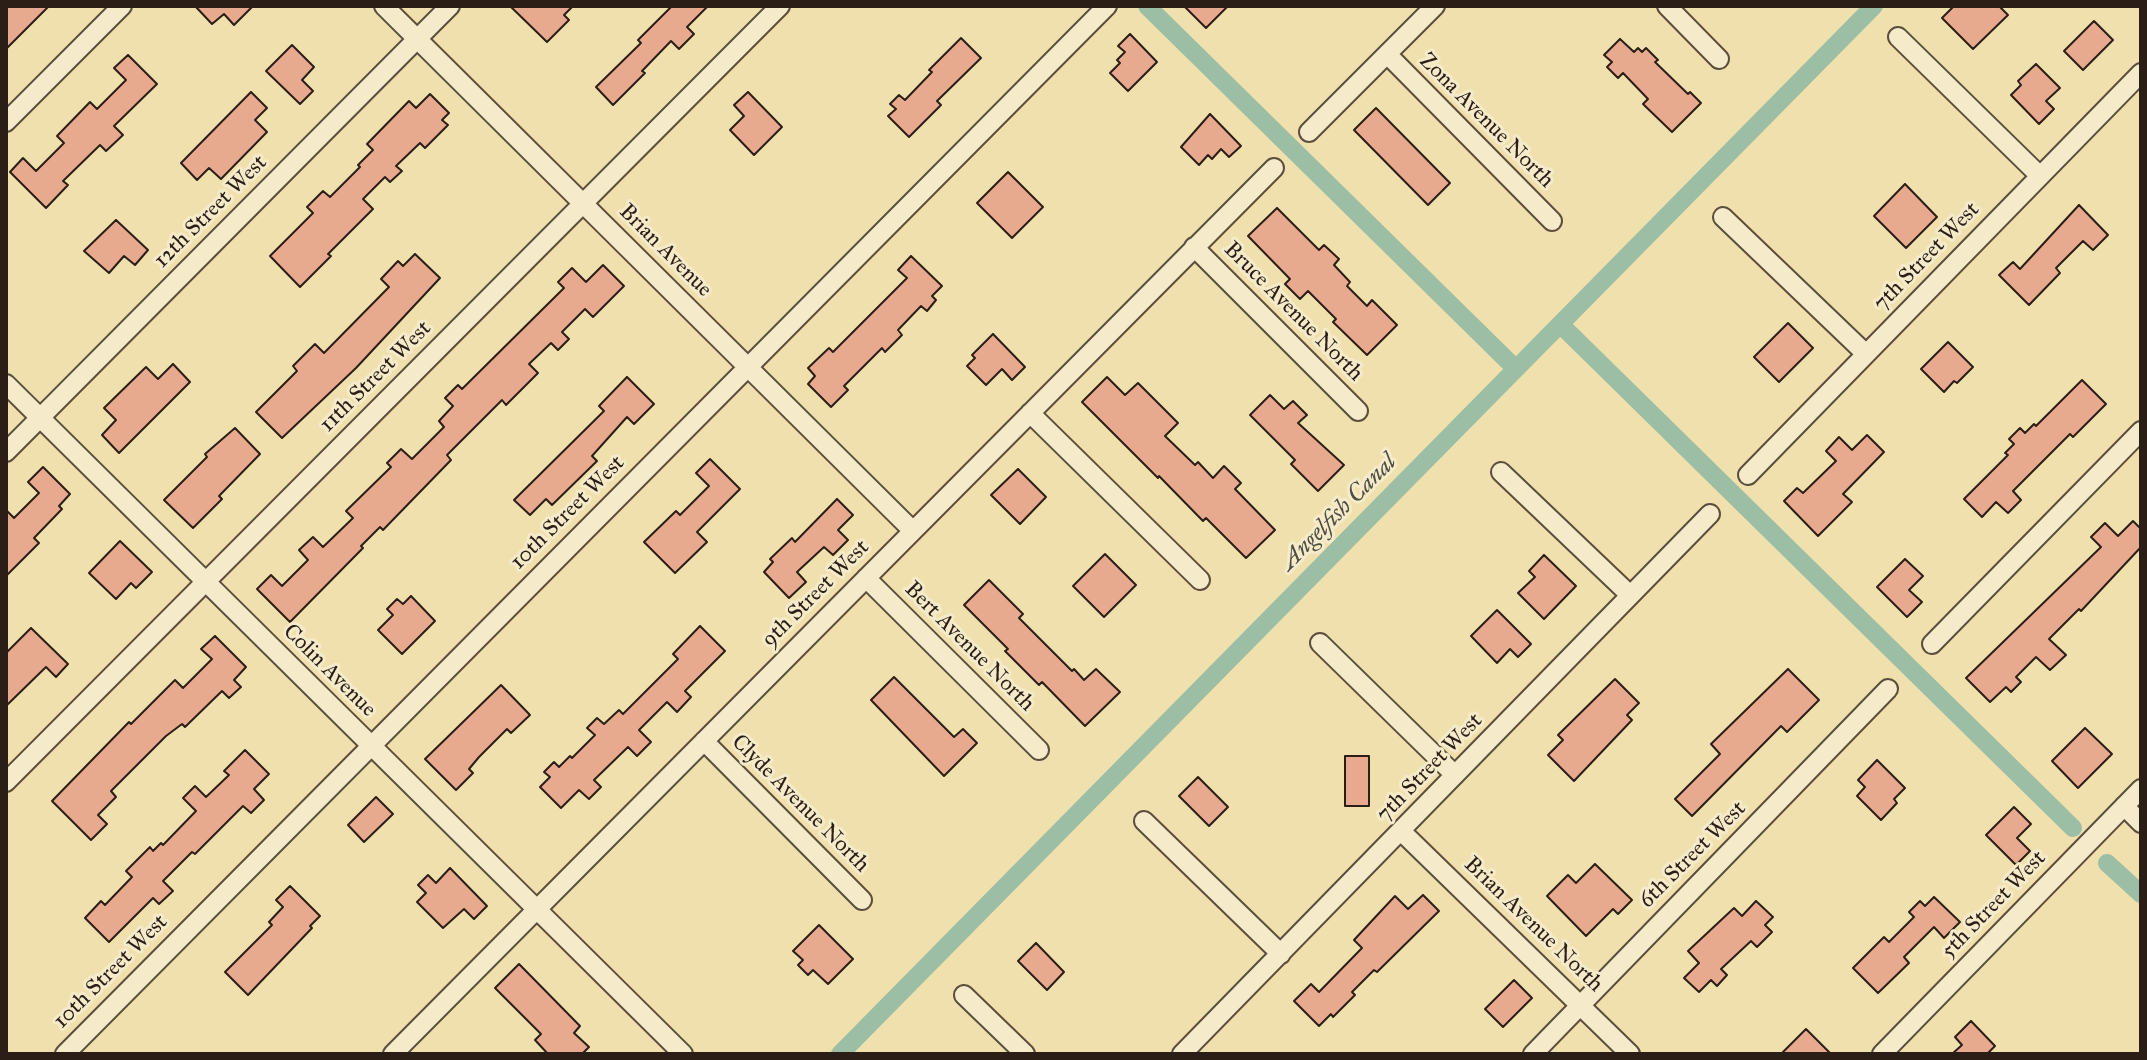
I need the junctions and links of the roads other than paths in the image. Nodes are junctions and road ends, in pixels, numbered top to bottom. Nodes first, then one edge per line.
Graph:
1 (122, 6) edge
2 (384, 6) edge
3 (450, 6) edge
4 (780, 6) edge
5 (1107, 6) edge
6 (1435, 6) edge
7 (1667, 6) edge
8 (1898, 37) dead end
9 (417, 39) junction
10 (1387, 54) junction
11 (1719, 59) dead end
12 (2141, 73) edge
13 (6, 122) edge
14 (1309, 132) dead end
15 (1274, 168) dead end
16 (2040, 176) junction
17 (583, 203) junction
18 (1723, 217) dead end
19 (1552, 221) dead end
20 (1194, 247) junction
21 (1866, 354) junction
22 (747, 367) junction
23 (6, 384) edge
24 (1358, 411) dead end
25 (1030, 413) junction
26 (40, 418) junction
27 (2141, 431) edge
28 (6, 452) edge
29 (1501, 472) dead end
30 (1748, 475) dead end
31 (1710, 514) dead end
32 (913, 531) junction
33 (866, 578) junction
34 (1200, 580) dead end
35 (205, 582) junction
36 (1630, 595) junction
37 (1320, 643) dead end
38 (1932, 644) dead end
39 (1888, 689) dead end
40 (704, 741) junction
41 (370, 746) junction
42 (1039, 750) dead end
43 (1455, 775) junction
44 (6, 782) edge
45 (2141, 789) edge
46 (2124, 806) junction
47 (1144, 821) dead end
48 (2141, 823) edge
49 (1401, 831) junction
50 (862, 900) dead end
51 (535, 910) junction
52 (1281, 954) junction
53 (964, 995) dead end
54 (1580, 1005) junction
55 (65, 1054) edge
56 (393, 1054) edge
57 (683, 1054) edge
58 (1025, 1054) edge
59 (1182, 1054) edge
60 (1533, 1054) edge
61 (1630, 1054) edge
62 (1882, 1054) edge

1 - 13 street
2 - 9 street, Brian Avenue
3 - 9 street, 12th Street West
4 - 17 street, 11th Street West
5 - 22 street, 10th Street West
6 - 10 street
7 - 11 street
8 - 16 street
9 - 17 street, Brian Avenue
9 - 26 street, 12th Street West
10 - 14 street
10 - 19 street, Zona Avenue North
12 - 16 street, 7th Street West
15 - 20 street, 9th Street West
16 - 21 street, 7th Street West
17 - 22 street, Brian Avenue
17 - 35 street, 11th Street West
18 - 21 street
20 - 24 street, Bruce Avenue North
20 - 25 street, 9th Street West
21 - 30 street, 7th Street West
22 - 32 street, Brian Avenue
22 - 41 street, 10th Street West
23 - 26 street, Colin Avenue
25 - 32 street, 9th Street West
25 - 34 street
26 - 28 street, 12th Street West
26 - 35 street, Colin Avenue
27 - 38 street
29 - 36 street
31 - 36 street, 7th Street West
32 - 33 street, 9th Street West
33 - 40 street, 9th Street West
33 - 42 street, Bert Avenue North
35 - 41 street, Colin Avenue
35 - 44 street, 11th Street West
36 - 43 street, 7th Street West
37 - 43 street
39 - 54 street, 6th Street West
40 - 50 street, Clyde Avenue North
40 - 51 street, 9th Street West
41 - 51 street, Colin Avenue
41 - 55 street, 10th Street West
43 - 49 street, 7th Street West
45 - 46 street, 5th Street West
46 - 48 street
46 - 62 street, 5th Street West
47 - 52 street
49 - 52 street, 7th Street West
49 - 54 street, Brian Avenue North
51 - 56 street, 9th Street West
51 - 57 street, Colin Avenue
52 - 59 street, 7th Street West
53 - 58 street
54 - 60 street, 6th Street West
54 - 61 street, Brian Avenue North

